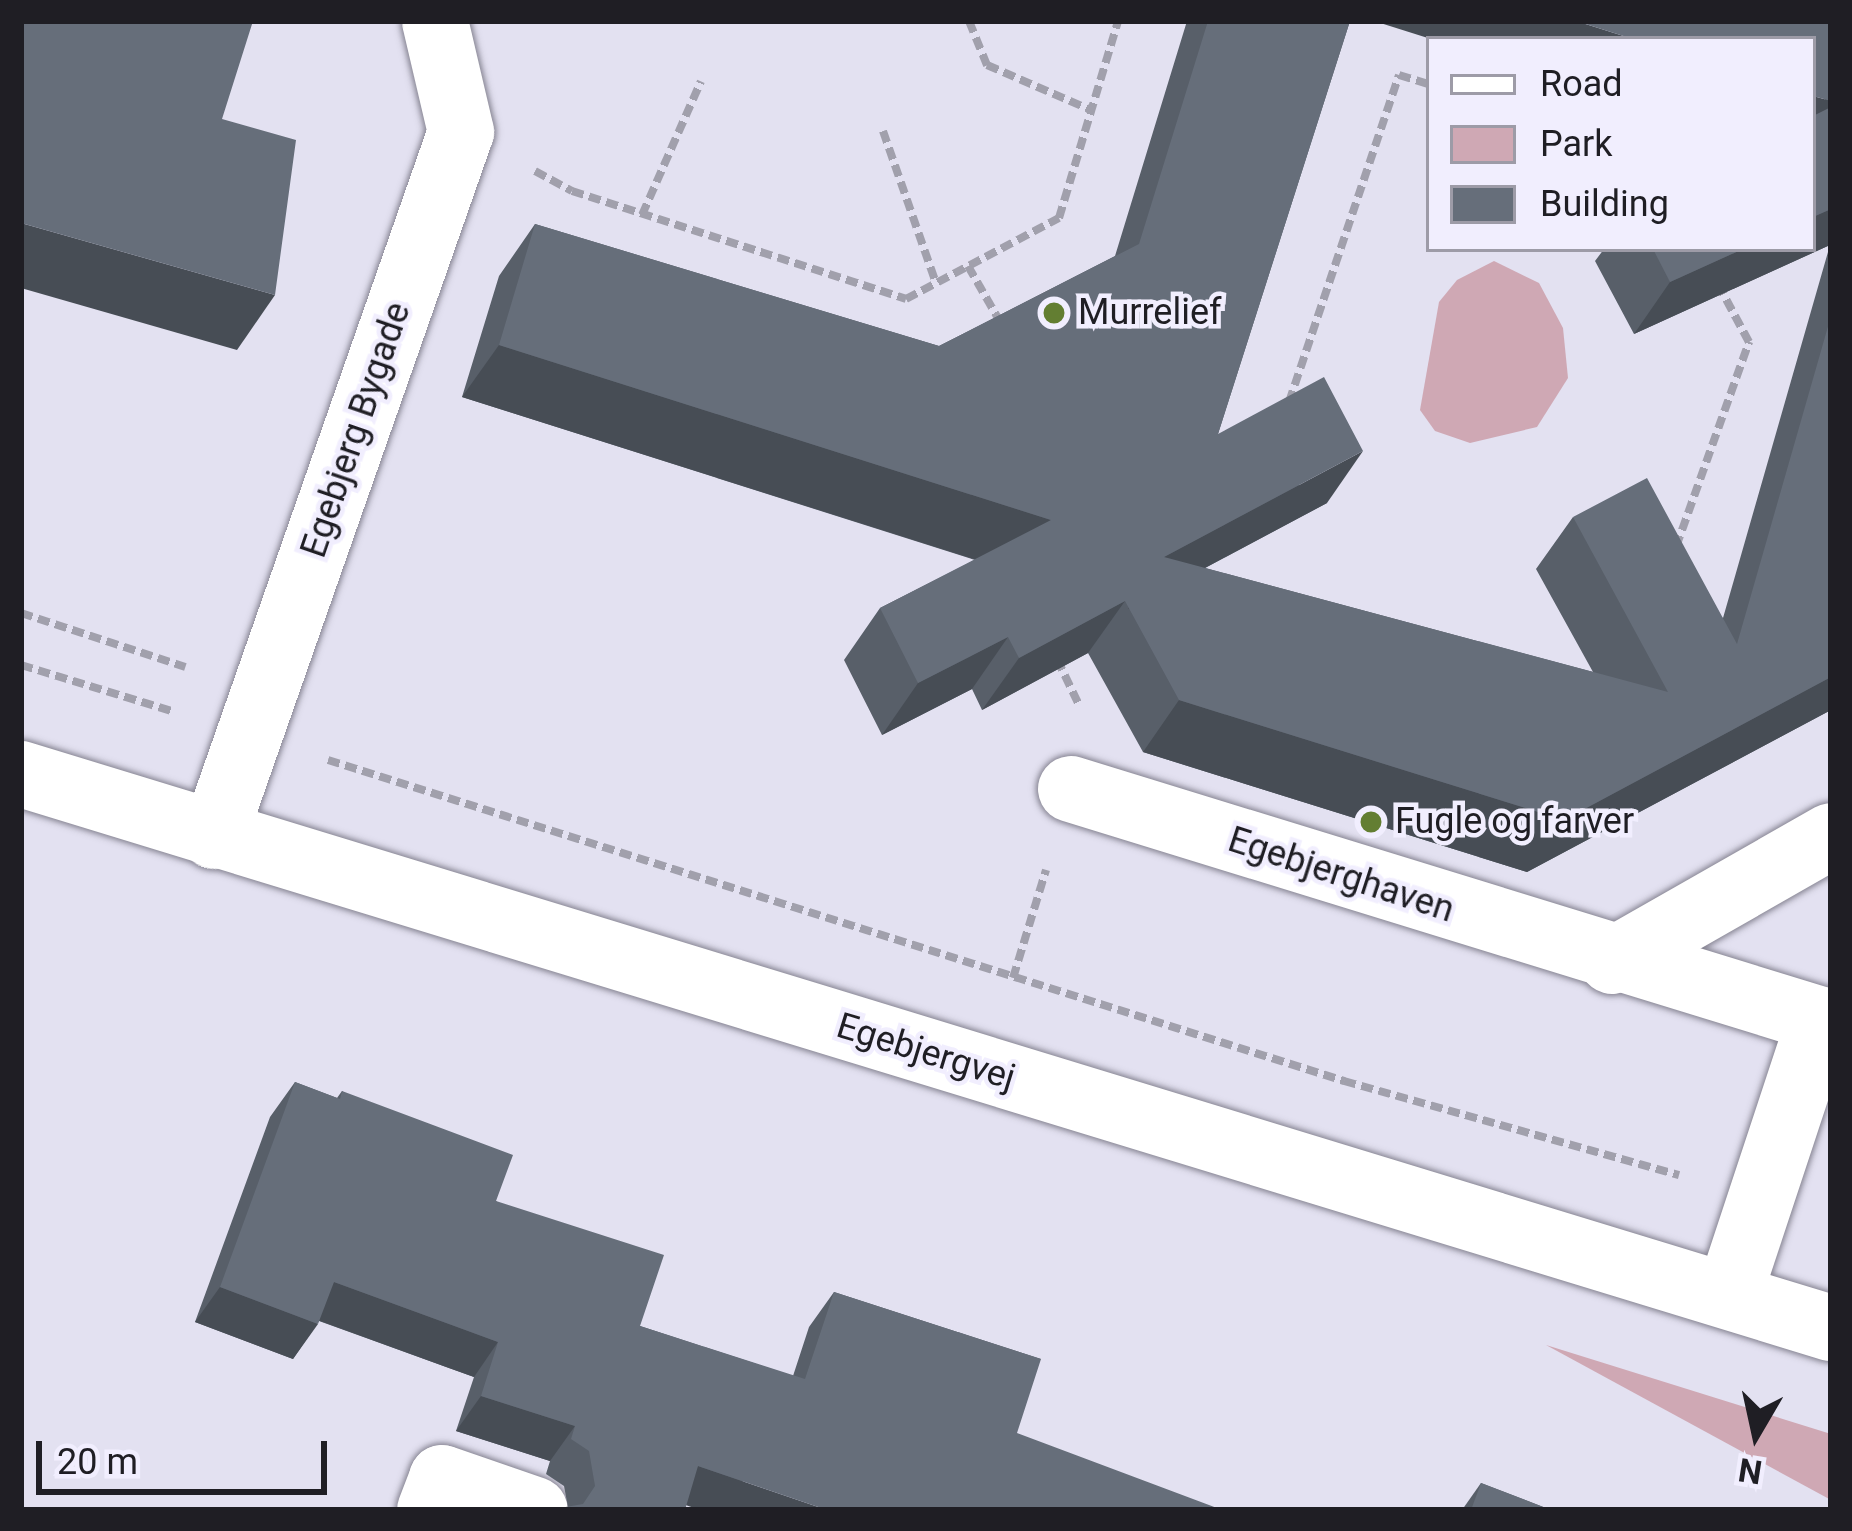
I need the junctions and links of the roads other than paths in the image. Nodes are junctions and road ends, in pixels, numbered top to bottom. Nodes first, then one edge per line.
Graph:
1 (435, 21) edge
2 (21, 774) edge
3 (1071, 790) dead end
4 (214, 836) junction
5 (1831, 836) edge
6 (1612, 961) junction
7 (1826, 1022) edge
8 (1729, 1295) junction
9 (1831, 1328) edge
10 (430, 1510) edge
11 (535, 1510) edge

1 - 4 street, Egebjerg Bygade
2 - 4 street, Egebjergvej
3 - 6 street, Egebjerghaven
4 - 8 street, Egebjergvej
5 - 6 street
6 - 7 street, Egebjerghaven
7 - 8 street, Egebjerghaven
8 - 9 street, Egebjergvej
10 - 11 street

